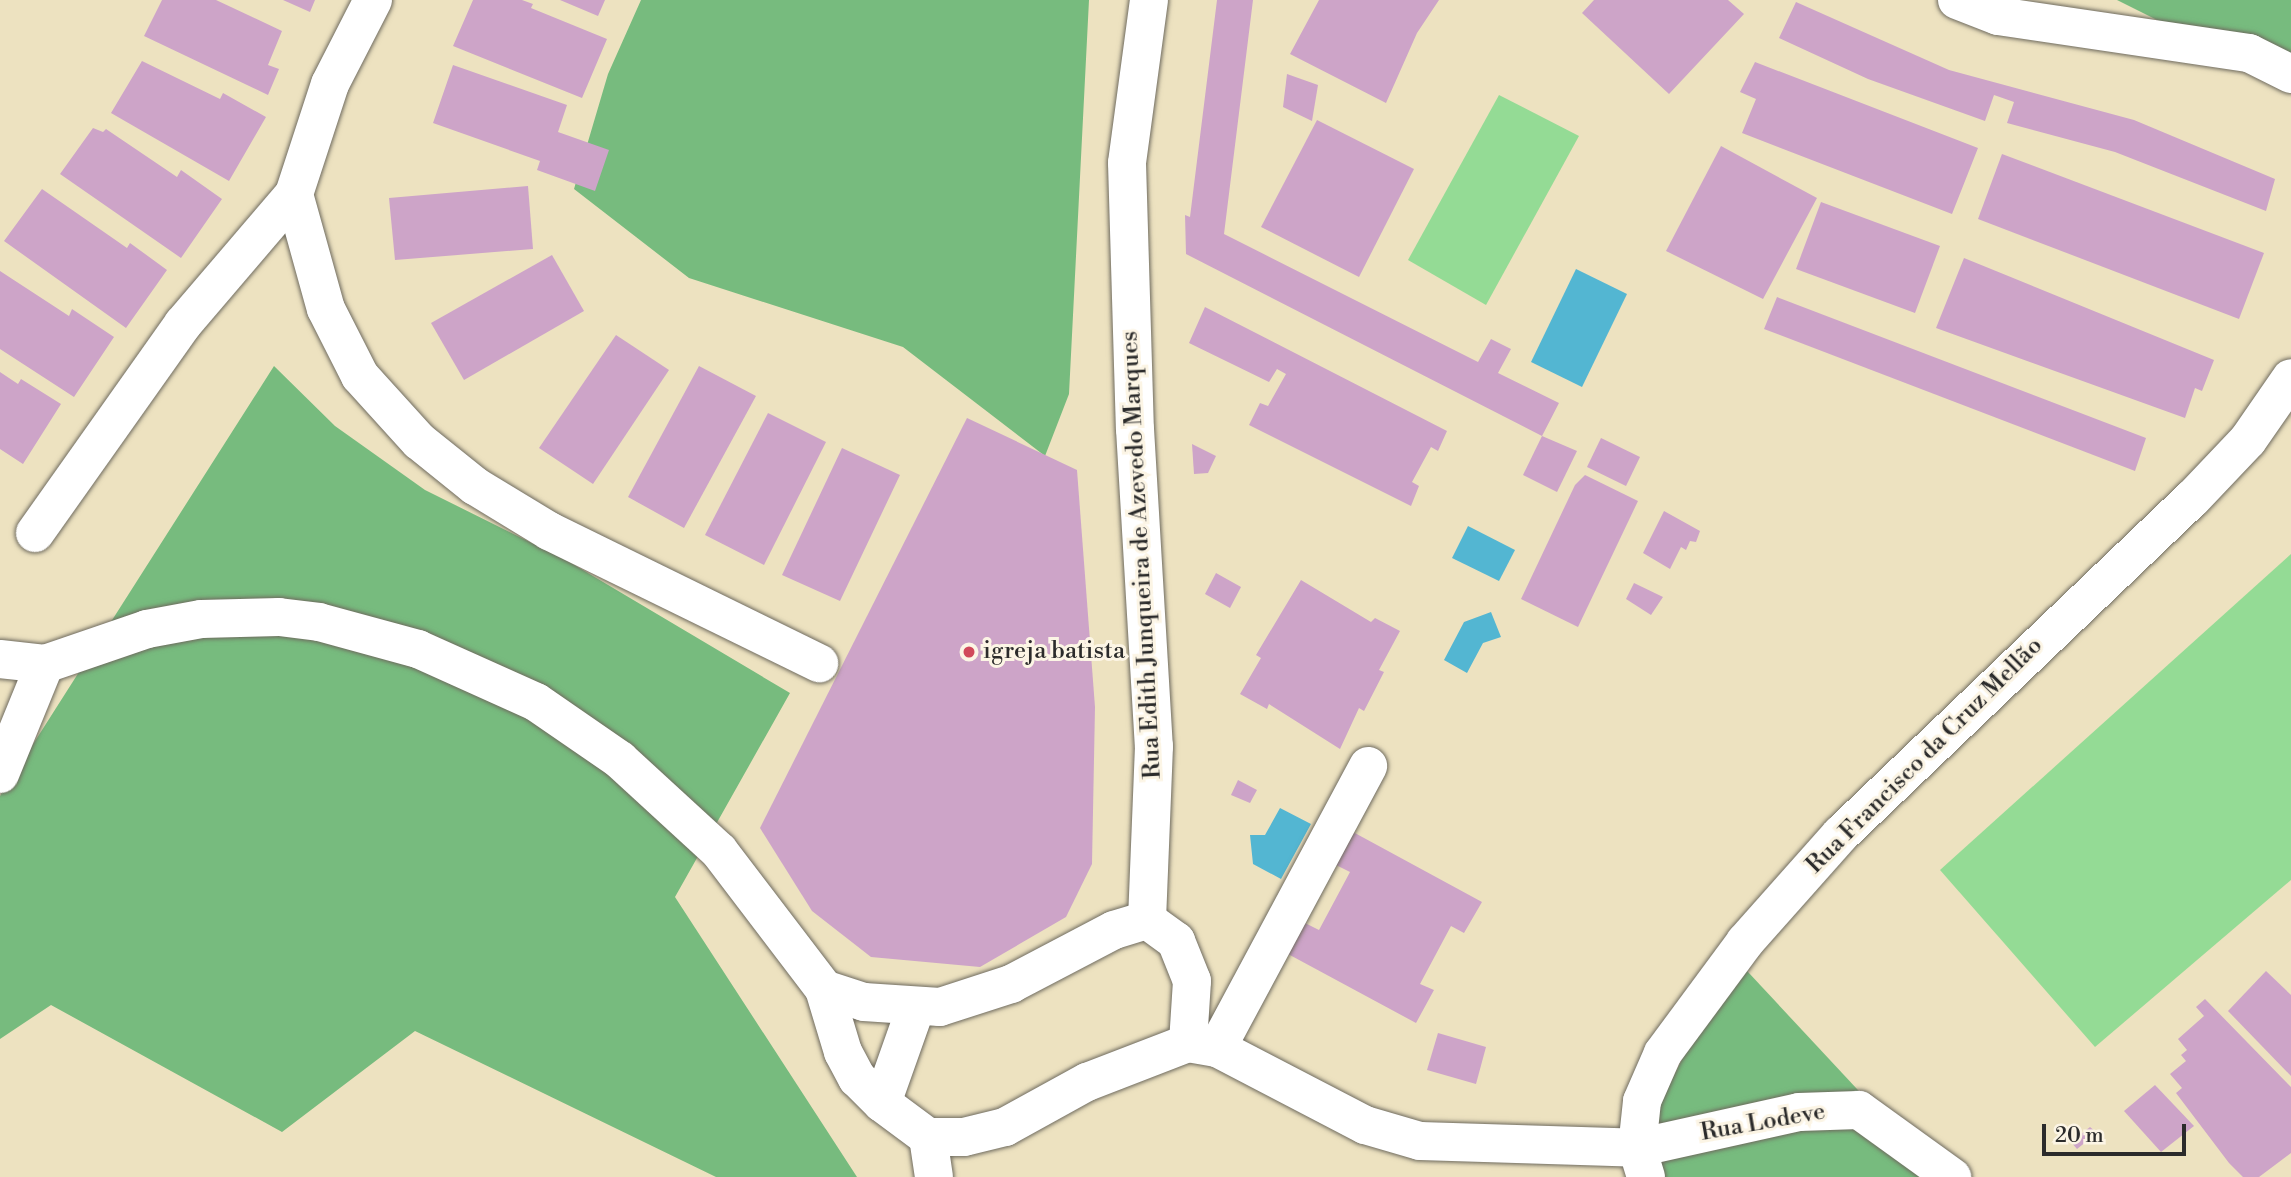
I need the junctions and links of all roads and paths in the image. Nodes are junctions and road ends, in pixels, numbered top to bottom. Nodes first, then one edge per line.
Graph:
1 (373, 0) edge
2 (1149, 0) edge
3 (1957, 0) edge
4 (2291, 74) edge
5 (294, 194) junction
6 (2291, 378) edge
7 (35, 533) dead end
8 (0, 659) edge
9 (819, 663) dead end
10 (45, 664) junction
11 (1368, 766) dead end
12 (0, 774) edge
13 (1147, 920) junction
14 (824, 989) junction
15 (916, 1007) junction
16 (1202, 1045) junction
17 (882, 1104) junction
18 (928, 1137) junction
19 (1641, 1162) edge
20 (934, 1177) edge
21 (1952, 1177) edge

1 - 5 street
2 - 13 street, Rua Edith Junqueira de Azevedo Marques
3 - 4 street
5 - 7 street
5 - 9 street
6 - 19 street, Rua Francisco da Cruz Mellão
8 - 10 street
10 - 12 street
10 - 14 street
11 - 16 street
13 - 15 street
13 - 16 street
14 - 15 street
14 - 17 street
15 - 17 street
16 - 18 street
16 - 19 street
17 - 18 street
18 - 20 street
19 - 21 street, Rua Lodeve

